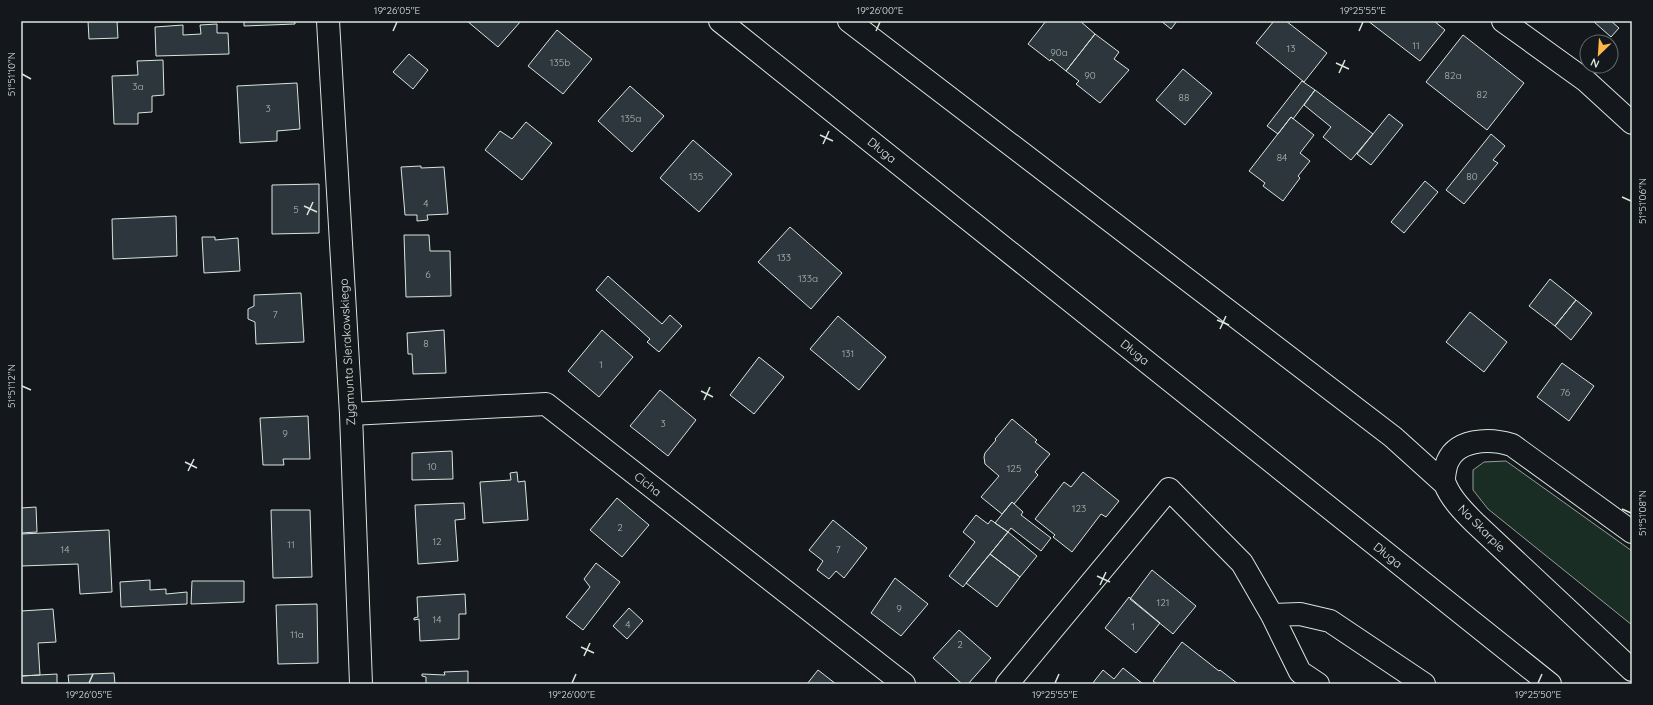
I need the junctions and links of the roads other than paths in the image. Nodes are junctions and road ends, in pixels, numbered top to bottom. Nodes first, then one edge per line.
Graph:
1 (328, 21) edge
2 (720, 21) edge
3 (849, 21) edge
4 (1503, 21) edge
5 (1632, 123) edge
6 (351, 414) junction
7 (1444, 483) junction
8 (1632, 532) edge
9 (1272, 615) junction
10 (1632, 670) edge
11 (361, 684) edge
12 (904, 684) edge
13 (1007, 684) edge
14 (1318, 684) edge
15 (1424, 684) edge
16 (1550, 684) edge

1 - 6 street, Zygmunta Sierakowskiego
2 - 16 street, Długa
3 - 7 street
4 - 5 street
6 - 11 street, Zygmunta Sierakowskiego
6 - 12 street, Cicha
7 - 8 street
7 - 10 street, Na Skarpie
9 - 13 street
9 - 14 street
9 - 15 street

